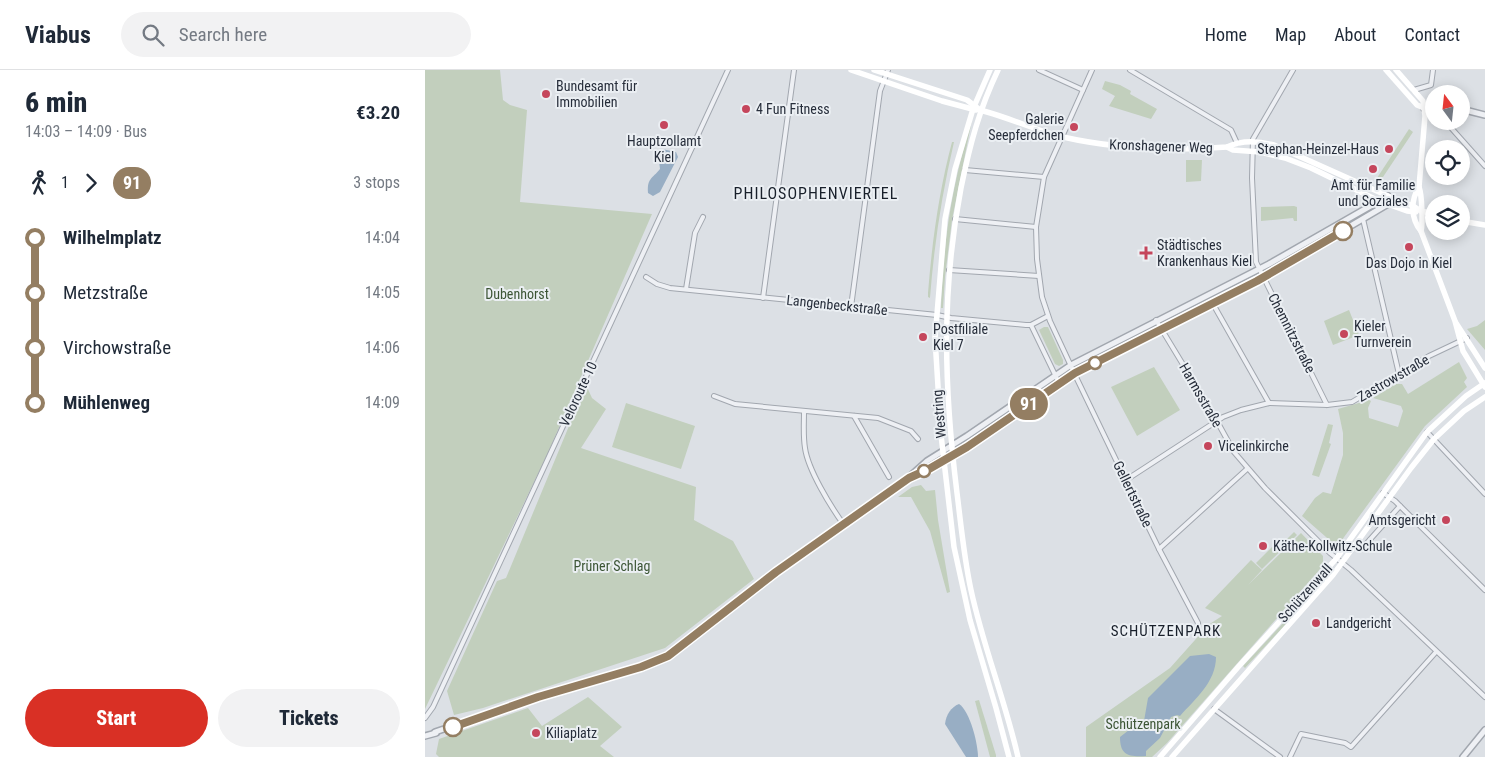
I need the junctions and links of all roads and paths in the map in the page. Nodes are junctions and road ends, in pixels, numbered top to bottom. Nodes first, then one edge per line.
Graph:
1 (728, 70) edge
2 (794, 70) edge
3 (851, 70) edge
4 (874, 70) edge
5 (990, 70) edge
6 (998, 70) edge
7 (1039, 70) edge
8 (1092, 70) edge
9 (1130, 70) edge
10 (1293, 70) edge
11 (1386, 70) edge
12 (1396, 70) edge
13 (1433, 70) edge
14 (886, 75) edge
15 (1083, 90) junction
16 (1414, 90) junction
17 (974, 108) junction
18 (1424, 108) junction
19 (981, 110) junction
20 (1470, 111) edge
21 (1485, 115) edge
22 (1453, 130) edge
23 (1061, 136) junction
24 (1253, 142) junction
25 (1237, 143) junction
26 (1227, 147) junction
27 (1252, 151) junction
28 (1485, 166) edge
29 (965, 170) junction
30 (1044, 177) junction
31 (1419, 187) junction
32 (1388, 196) junction
33 (1379, 201) junction
34 (1388, 204) junction
35 (1413, 209) junction
36 (1421, 211) junction
37 (1425, 212) edge
38 (703, 217) dead end
39 (955, 219) junction
40 (1363, 220) junction
41 (1470, 222) edge
42 (1485, 225) edge
43 (1036, 227) junction
44 (1421, 231) junction
45 (1259, 269) junction
46 (948, 270) junction
47 (646, 276) dead end
48 (1039, 276) junction
49 (1263, 277) junction
50 (686, 289) junction
51 (763, 298) junction
52 (1213, 304) junction
53 (851, 307) junction
54 (937, 315) junction
55 (1048, 316) junction
56 (946, 317) junction
57 (1156, 320) junction
58 (1455, 321) junction
59 (1031, 325) junction
60 (1161, 330) junction
61 (1467, 338) junction
62 (1460, 341) junction
63 (1071, 365) junction
64 (1485, 368) edge
65 (1075, 373) junction
66 (1399, 374) junction
67 (1055, 376) junction
68 (1059, 383) junction
69 (1484, 385) edge
70 (714, 396) dead end
71 (1485, 397) edge
72 (1269, 404) junction
73 (1327, 405) junction
74 (804, 412) junction
75 (854, 416) junction
76 (1216, 421) junction
77 (1427, 432) junction
78 (918, 439) dead end
79 (1434, 439) junction
80 (952, 446) junction
81 (943, 451) junction
82 (953, 456) junction
83 (943, 461) junction
84 (1247, 469) junction
85 (889, 477) dead end
86 (909, 478) junction
87 (1126, 480) junction
88 (1383, 493) junction
89 (1485, 494) edge
90 (1390, 498) junction
91 (1400, 506) junction
92 (844, 525) junction
93 (1357, 545) junction
94 (1159, 549) junction
95 (1336, 558) junction
96 (1342, 564) junction
97 (1485, 590) edge
98 (1198, 623) dead end
99 (1436, 652) junction
100 (1485, 697) edge
101 (1214, 709) junction
102 (425, 718) edge
103 (1485, 730) edge
104 (429, 734) edge
105 (1009, 757) edge
106 (1018, 757) edge
107 (1160, 757) edge
108 (1172, 757) edge
109 (1280, 757) edge
110 (1290, 757) edge
111 (1463, 757) edge

1 - 102 street, Veloroute 10
2 - 51 street
3 - 14 main road, Kronshagener Weg
4 - 14 main road, Kronshagener Weg
5 - 17 main road, Westring
6 - 19 main road, Westring
7 - 15 street
8 - 15 street, Gellertstraße
9 - 25 street
10 - 24 street, Chemnitzstraße
11 - 18 main road
12 - 16 main road
13 - 16 street
14 - 17 main road, Kronshagener Weg
14 - 53 street
15 - 23 street, Gellertstraße
16 - 18 main road
17 - 19 main road, Kronshagener Weg
17 - 54 main road, Westring
18 - 31 main road
19 - 23 main road, Kronshagener Weg
19 - 29 main road, Westring
20 - 21 street
22 - 28 street
23 - 26 main road, Kronshagener Weg
23 - 30 street, Gellertstraße
24 - 25 main road, Kronshagener Weg
24 - 27 street, Chemnitzstraße
24 - 32 main road, Kronshagener Weg
25 - 26 main road, Kronshagener Weg
26 - 27 main road, Kronshagener Weg
27 - 33 main road, Kronshagener Weg
27 - 45 street, Chemnitzstraße
29 - 30 street
29 - 39 main road, Westring
30 - 43 street, Gellertstraße
31 - 35 main road
31 - 36 main road
32 - 33 street
32 - 35 main road, Kronshagener Weg
33 - 34 main road, Kronshagener Weg
33 - 45 street
34 - 35 main road, Kronshagener Weg
34 - 40 street
35 - 36 main road, Kronshagener Weg
35 - 44 main road
36 - 37 main road, Kronshagener Weg
36 - 44 main road
38 - 50 street
39 - 43 street
39 - 46 main road, Westring
40 - 49 street
40 - 66 street
41 - 42 main road
43 - 48 street, Gellertstraße
44 - 58 main road
45 - 49 street, Chemnitzstraße
45 - 57 street
46 - 48 street
46 - 56 main road, Westring
47 - 50 street, Langenbeckstraße
48 - 55 street, Gellertstraße
49 - 52 street
49 - 73 street, Chemnitzstraße
50 - 51 street, Langenbeckstraße
51 - 53 street, Langenbeckstraße
52 - 60 street
52 - 72 street
53 - 54 street, Langenbeckstraße
54 - 56 street, Langenbeckstraße
54 - 81 main road, Westring
55 - 59 street
55 - 63 street, Gellertstraße
56 - 59 street, Langenbeckstraße
56 - 80 main road, Westring
57 - 60 street, Harmsstraße
57 - 63 street
58 - 61 main road
58 - 62 main road
59 - 67 street
60 - 65 street
60 - 76 street, Harmsstraße
61 - 62 street, Zastrowstraße
61 - 64 main road
62 - 66 street, Zastrowstraße
62 - 69 main road
63 - 65 street, Gellertstraße
63 - 67 street
65 - 68 street
65 - 87 street, Gellertstraße
66 - 73 street, Zastrowstraße
67 - 68 street
67 - 80 street
68 - 82 street
69 - 77 main road, Schützenwall
70 - 74 street
71 - 79 main road, Schützenwall
72 - 73 street, Zastrowstraße
72 - 76 street, Zastrowstraße
74 - 75 street
74 - 92 street
75 - 78 street
75 - 85 street
76 - 84 street, Harmsstraße
76 - 87 street, Zastrowstraße
77 - 79 street
77 - 88 main road, Schützenwall
79 - 89 street
79 - 90 main road, Schützenwall
80 - 81 street
80 - 82 main road, Westring
81 - 83 main road, Westring
81 - 86 street
82 - 83 street
82 - 106 main road, Westring
83 - 86 street
83 - 105 main road, Westring
84 - 94 street
84 - 95 street, Harmsstraße
86 - 92 street
87 - 94 street, Gellertstraße
88 - 90 street
88 - 95 main road, Schützenwall
90 - 91 street
90 - 93 main road, Schützenwall
91 - 93 street, Schützenwall
91 - 97 street
92 - 104 street
93 - 96 main road, Schützenwall
94 - 98 street, Gellertstraße
95 - 96 street, Harmsstraße
95 - 107 main road, Schützenwall
96 - 99 street, Harmsstraße
96 - 101 main road, Schützenwall
99 - 100 street, Harmsstraße
99 - 110 street
101 - 108 main road, Schützenwall
101 - 109 street
103 - 111 street

